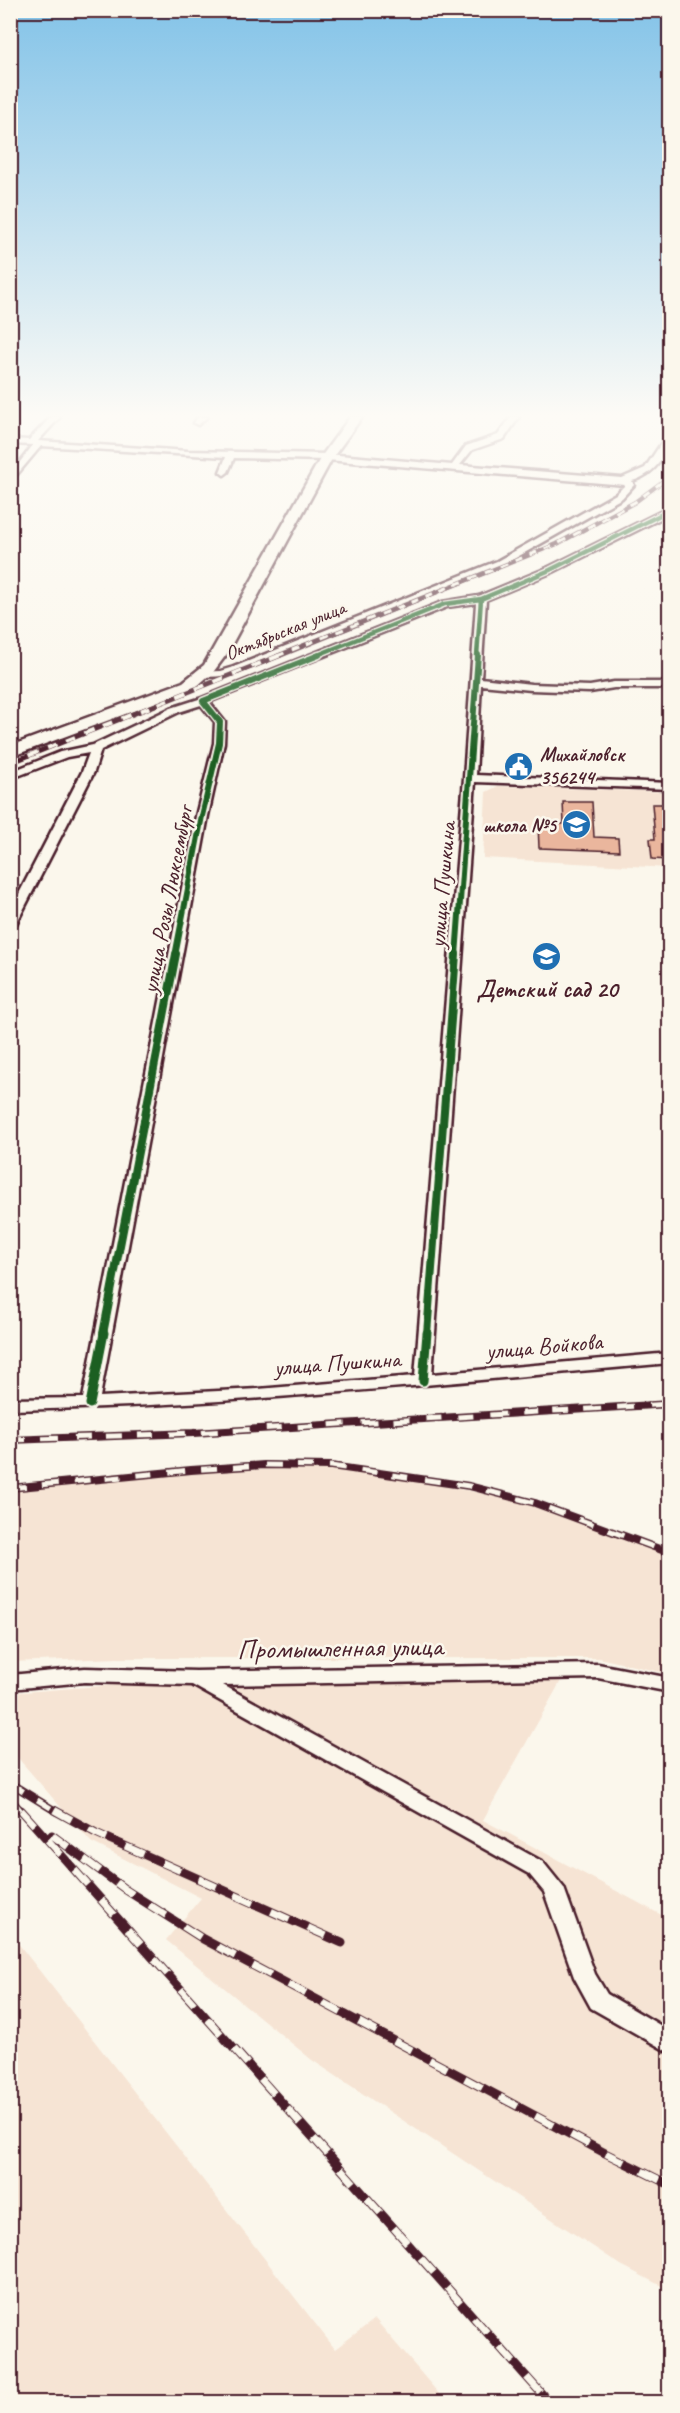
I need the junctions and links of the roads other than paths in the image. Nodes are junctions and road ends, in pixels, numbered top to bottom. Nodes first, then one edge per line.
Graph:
1 (287, 530) edge
2 (559, 530) edge
3 (630, 530) edge
4 (481, 599) junction
5 (202, 674) junction
6 (477, 681) junction
7 (669, 685) edge
8 (203, 701) junction
9 (96, 748) junction
10 (10, 752) edge
11 (10, 776) edge
12 (470, 778) junction
13 (669, 786) edge
14 (10, 924) edge
15 (669, 1358) edge
16 (423, 1381) junction
17 (90, 1404) junction
18 (10, 1405) edge
19 (196, 1678) junction
20 (10, 1682) edge
21 (669, 1685) edge
22 (669, 2043) edge

1 - 5 main road
2 - 5 street, Октябрьская улица
3 - 4 street
4 - 6 street, улица Пушкина
4 - 8 street
5 - 10 main road
6 - 7 street
6 - 12 street, улица Пушкина
8 - 9 street
8 - 17 street, улица Розы Люксембург
9 - 11 street
9 - 14 street
12 - 13 street
12 - 16 street, улица Пушкина
15 - 16 street, улица Войкова
16 - 17 street, улица Пушкина
17 - 18 street
19 - 20 street, Промышленная улица
19 - 21 street, Промышленная улица
19 - 22 street

